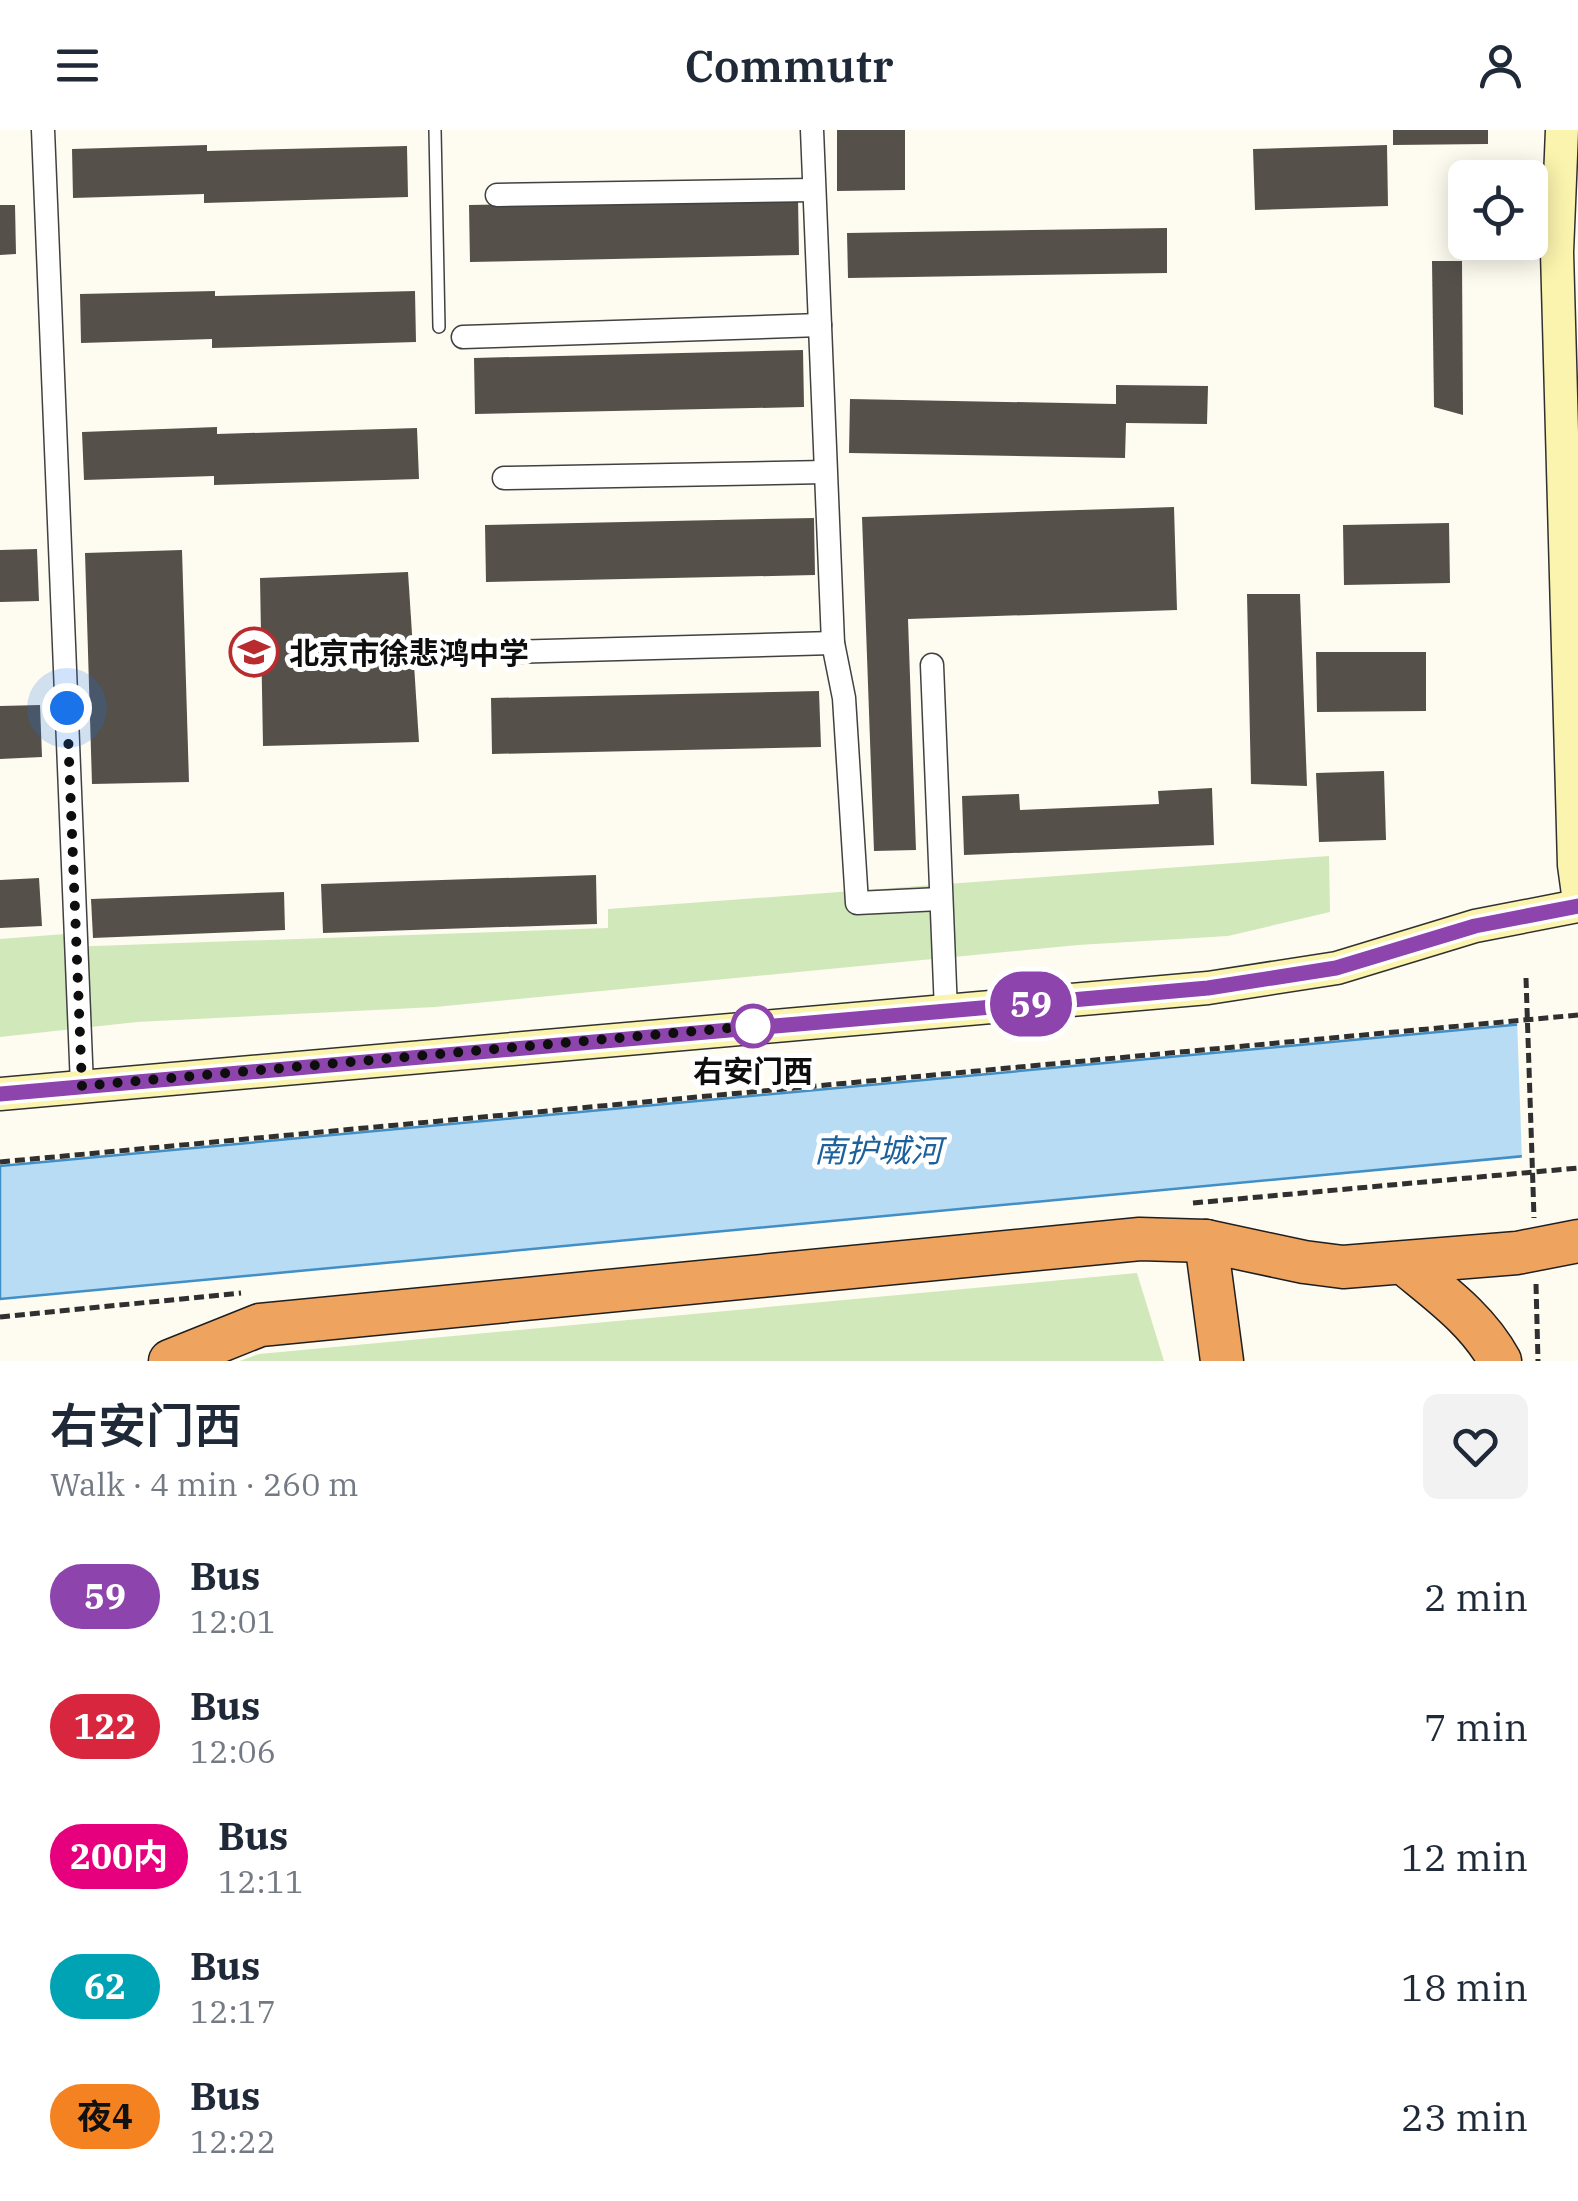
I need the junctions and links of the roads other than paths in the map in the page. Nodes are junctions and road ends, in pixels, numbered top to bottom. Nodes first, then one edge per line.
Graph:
1 (43, 130) edge
2 (435, 130) edge
3 (812, 130) edge
4 (1562, 130) edge
5 (813, 190) junction
6 (497, 195) dead end
7 (820, 326) junction
8 (439, 327) dead end
9 (463, 337) dead end
10 (826, 472) junction
11 (504, 478) dead end
12 (833, 643) junction
13 (506, 652) dead end
14 (932, 665) dead end
15 (1578, 894) edge
16 (940, 899) junction
17 (1578, 906) edge
18 (946, 1011) junction
19 (82, 1086) junction
20 (0, 1094) edge
21 (1206, 1240) junction
22 (1578, 1241) edge
23 (1405, 1264) junction
24 (170, 1361) edge
25 (1222, 1361) edge
26 (1500, 1361) edge

1 - 19 street
2 - 8 lane
3 - 5 street
4 - 15 street
5 - 6 street
5 - 7 street
7 - 9 street
7 - 10 street
10 - 11 street
10 - 12 street
12 - 13 street
12 - 16 street
14 - 16 street
16 - 18 street
17 - 18 street
18 - 19 street
19 - 20 street
21 - 23 highway
21 - 24 highway
21 - 25 highway
22 - 23 highway
23 - 26 highway

